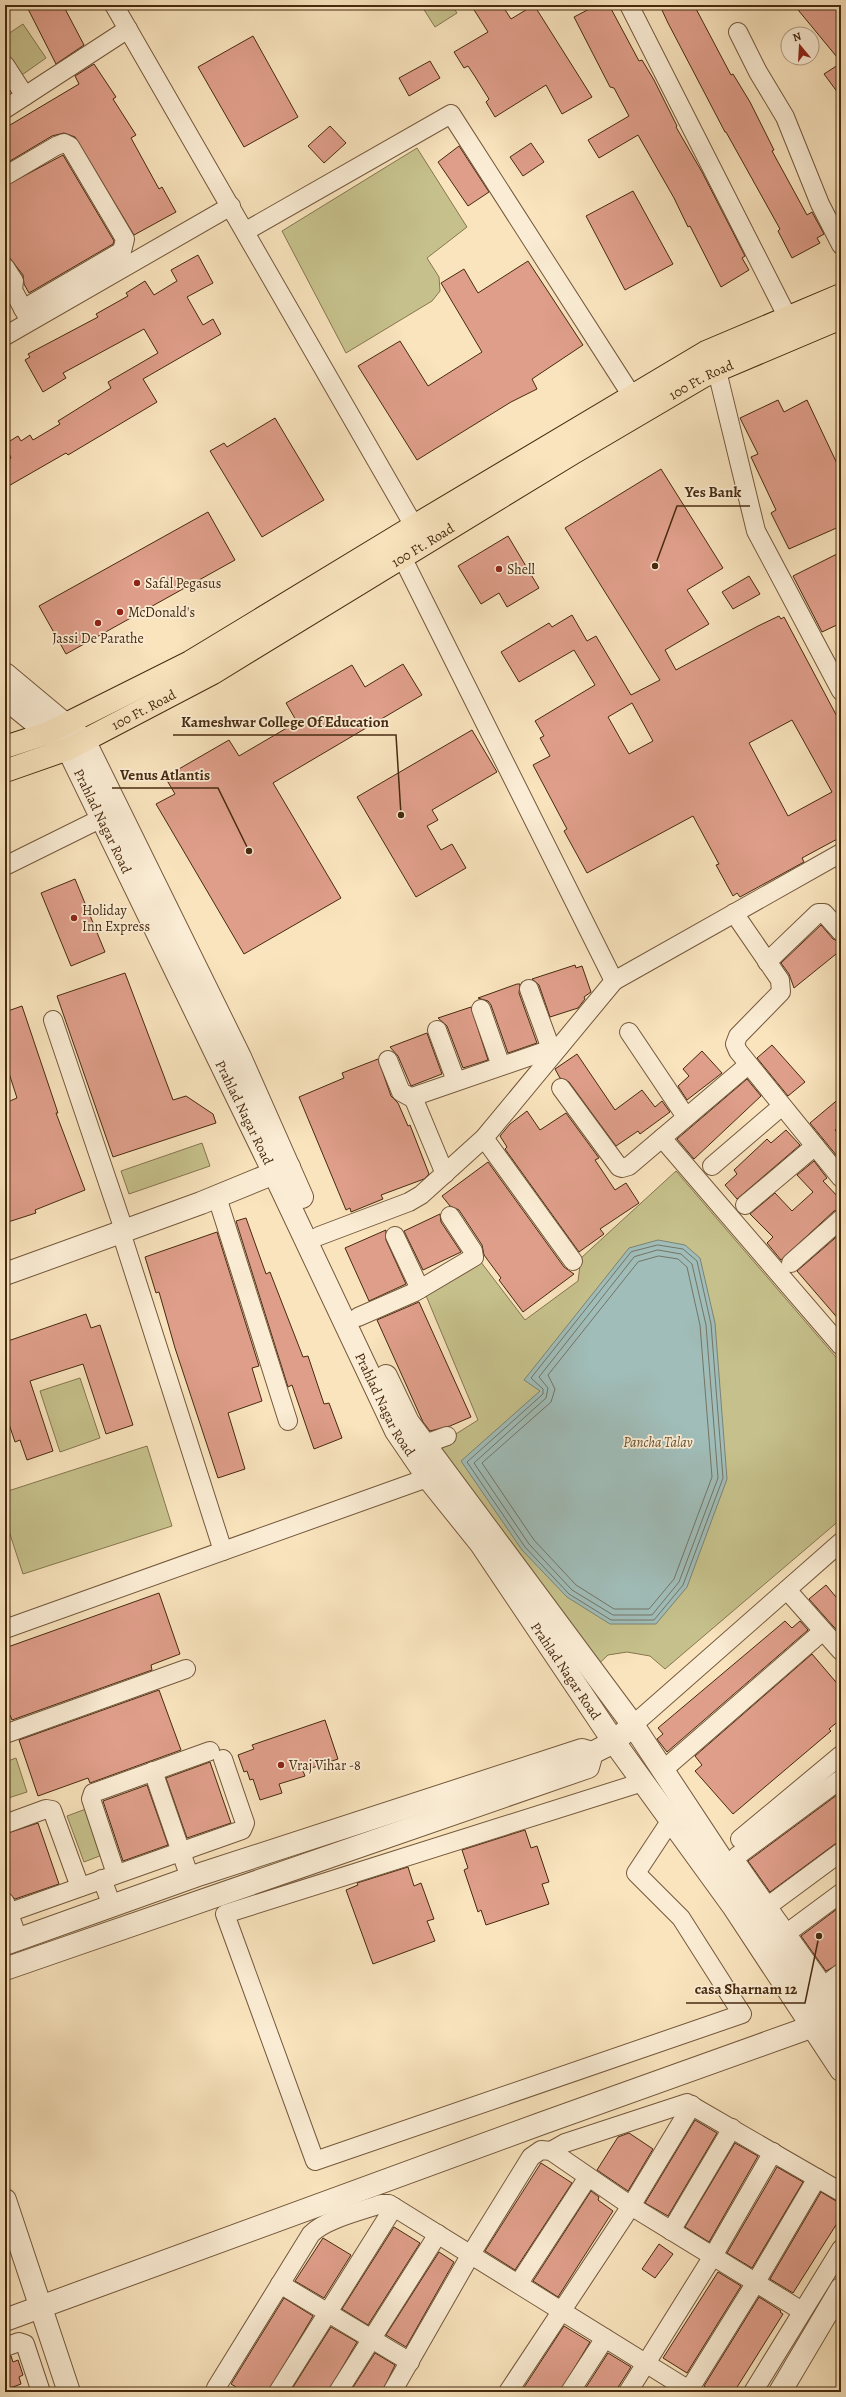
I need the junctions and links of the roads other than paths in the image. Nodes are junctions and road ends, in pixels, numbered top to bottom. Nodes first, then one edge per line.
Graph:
1 (114, 5) edge
2 (629, 5) edge
3 (128, 29) junction
4 (738, 32) dead end
5 (5, 65) edge
6 (25, 96) junction
7 (5, 109) edge
8 (5, 176) edge
9 (231, 206) junction
10 (246, 231) junction
11 (841, 245) edge
12 (5, 267) edge
13 (841, 295) edge
14 (26, 315) junction
15 (788, 318) junction
16 (840, 320) edge
17 (5, 336) edge
18 (706, 352) junction
19 (717, 371) junction
20 (632, 396) junction
21 (419, 535) junction
22 (402, 557) junction
23 (5, 674) edge
24 (841, 691) edge
25 (5, 698) edge
26 (56, 728) junction
27 (76, 745) junction
28 (5, 747) edge
29 (5, 771) edge
30 (102, 818) junction
31 (841, 853) edge
32 (5, 866) edge
33 (734, 913) junction
34 (841, 932) edge
35 (767, 962) junction
36 (614, 981) junction
37 (529, 989) dead end
38 (481, 1009) dead end
39 (53, 1020) dead end
40 (437, 1030) dead end
41 (629, 1032) dead end
42 (555, 1048) junction
43 (388, 1060) dead end
44 (748, 1065) junction
45 (500, 1066) junction
46 (456, 1081) junction
47 (561, 1088) dead end
48 (414, 1099) junction
49 (782, 1106) junction
50 (686, 1117) junction
51 (484, 1138) junction
52 (662, 1138) junction
53 (815, 1146) junction
54 (712, 1166) dead end
55 (281, 1170) junction
56 (445, 1174) junction
57 (841, 1178) edge
58 (217, 1196) junction
59 (745, 1205) dead end
60 (450, 1216) dead end
61 (841, 1219) edge
62 (122, 1231) junction
63 (319, 1236) junction
64 (395, 1236) dead end
65 (573, 1260) dead end
66 (791, 1263) dead end
67 (5, 1274) edge
68 (420, 1289) junction
69 (358, 1317) junction
70 (841, 1346) edge
71 (288, 1421) dead end
72 (447, 1436) dead end
73 (425, 1444) junction
74 (437, 1475) junction
75 (841, 1542) edge
76 (224, 1551) junction
77 (787, 1590) junction
78 (5, 1629) edge
79 (824, 1631) junction
80 (841, 1651) edge
81 (186, 1669) dead end
82 (634, 1725) junction
83 (5, 1734) edge
84 (614, 1742) junction
85 (592, 1753) junction
86 (841, 1755) edge
87 (663, 1770) junction
88 (153, 1771) junction
89 (841, 1779) edge
90 (643, 1782) junction
91 (670, 1820) junction
92 (5, 1824) edge
93 (242, 1830) junction
94 (180, 1852) junction
95 (841, 1852) edge
96 (252, 1857) junction
97 (720, 1857) junction
98 (109, 1876) junction
99 (190, 1878) junction
100 (169, 1886) junction
101 (80, 1887) junction
102 (841, 1893) edge
103 (112, 1906) junction
104 (768, 1906) junction
105 (6, 1910) edge
106 (176, 1911) junction
107 (778, 1929) junction
108 (12, 1942) edge
109 (5, 1969) edge
110 (841, 1973) edge
111 (824, 1986) junction
112 (828, 2019) edge
113 (841, 2040) edge
114 (841, 2070) edge
115 (692, 2105) junction
116 (732, 2128) junction
117 (551, 2151) junction
118 (773, 2152) junction
119 (588, 2177) junction
120 (817, 2178) junction
121 (841, 2192) edge
122 (5, 2200) edge
123 (631, 2206) junction
124 (394, 2207) junction
125 (671, 2230) junction
126 (438, 2234) junction
127 (841, 2249) edge
128 (471, 2254) junction
129 (713, 2256) junction
130 (756, 2282) junction
131 (519, 2283) junction
132 (280, 2284) junction
133 (841, 2289) edge
134 (42, 2308) junction
135 (562, 2309) junction
136 (802, 2311) junction
137 (328, 2313) junction
138 (841, 2318) edge
139 (5, 2320) edge
140 (605, 2338) junction
141 (372, 2340) junction
142 (5, 2347) edge
143 (410, 2362) junction
144 (646, 2364) junction
145 (218, 2390) edge
146 (691, 2391) edge
147 (41, 2392) edge
148 (69, 2392) edge
149 (278, 2392) edge
150 (338, 2392) edge
151 (392, 2392) edge
152 (508, 2392) edge
153 (570, 2392) edge
154 (628, 2392) edge
155 (753, 2392) edge
156 (780, 2392) edge
157 (797, 2392) edge

1 - 3 street
2 - 15 street
3 - 6 street
3 - 9 street
4 - 11 street
5 - 6 street
6 - 7 street
8 - 14 street
9 - 10 street
9 - 14 street
10 - 20 street
10 - 21 street
12 - 14 street
13 - 15 main road, 100 Ft. Road
14 - 17 street
15 - 18 main road, 100 Ft. Road
16 - 19 main road, 100 Ft. Road
18 - 19 street
18 - 20 main road, 100 Ft. Road
19 - 21 main road, 100 Ft. Road
19 - 24 street
20 - 21 main road, 100 Ft. Road
21 - 22 main road, 100 Ft. Road
21 - 26 main road, 100 Ft. Road
22 - 27 main road, 100 Ft. Road
22 - 36 street
23 - 26 street
25 - 26 street
26 - 27 street
26 - 28 main road, 100 Ft. Road
27 - 29 main road, 100 Ft. Road
27 - 30 street, Prahlad Nagar Road
27 - 55 street
30 - 32 street
30 - 55 street, Prahlad Nagar Road
31 - 33 street
33 - 35 street
33 - 36 street
34 - 35 street
35 - 44 street
36 - 42 street
37 - 42 street
38 - 45 street
39 - 62 street
40 - 46 street
41 - 50 street
42 - 45 street
42 - 51 street
43 - 48 street
44 - 49 street
44 - 50 street
45 - 46 street
46 - 48 street
47 - 52 street
48 - 56 street
49 - 53 street
49 - 54 street
50 - 52 street
51 - 56 street
51 - 65 street
52 - 70 street
53 - 57 street
53 - 59 street
55 - 58 street
55 - 63 street
55 - 74 street, Prahlad Nagar Road
56 - 63 street
58 - 62 street
58 - 71 street
60 - 68 street
61 - 66 street
62 - 67 street
62 - 76 street
63 - 69 street
64 - 68 street
68 - 69 street
69 - 73 street
72 - 73 street
73 - 74 street
74 - 76 street
74 - 82 street
74 - 84 street, Prahlad Nagar Road
75 - 77 street
76 - 78 street
77 - 79 street
77 - 82 street
79 - 80 street
79 - 87 street
81 - 83 street
82 - 84 street
82 - 87 street
84 - 85 street
84 - 90 street, Prahlad Nagar Road
85 - 96 street
85 - 106 street
86 - 97 street
87 - 97 street
88 - 93 street
88 - 94 street
88 - 98 street
89 - 104 street
90 - 91 street, Prahlad Nagar Road
90 - 91 street
91 - 112 street, Prahlad Nagar Road
92 - 101 street
93 - 94 street
93 - 96 street
94 - 98 street
94 - 99 street
95 - 104 street
96 - 99 street
97 - 107 street
98 - 101 street
98 - 103 street
99 - 100 street
100 - 103 street
100 - 106 street
101 - 105 street
102 - 107 street
103 - 108 street
104 - 107 street
105 - 108 street
106 - 109 street
107 - 111 street
107 - 112 street
110 - 111 street
111 - 112 street
112 - 113 street
112 - 114 street, Prahlad Nagar Road
112 - 134 street
115 - 116 street
115 - 117 street
115 - 123 street
116 - 118 street
116 - 125 street
117 - 119 street
117 - 128 street
118 - 120 street
118 - 129 street
119 - 123 street
119 - 131 street
120 - 121 street
120 - 130 street
122 - 134 street
123 - 125 street
123 - 135 street
124 - 126 street
124 - 132 street
124 - 137 street
125 - 129 street
126 - 128 street
126 - 141 street
127 - 136 street
128 - 131 street
128 - 143 street
129 - 130 street
129 - 144 street
130 - 136 street
130 - 146 street
131 - 135 street
132 - 137 street
132 - 145 street
133 - 156 street
134 - 139 street
134 - 148 street
135 - 140 street
135 - 152 street
136 - 155 street
137 - 141 street
137 - 149 street
138 - 157 street
140 - 144 street
140 - 153 street
141 - 143 street
141 - 150 street
142 - 147 street
143 - 151 street
144 - 146 street
144 - 154 street

